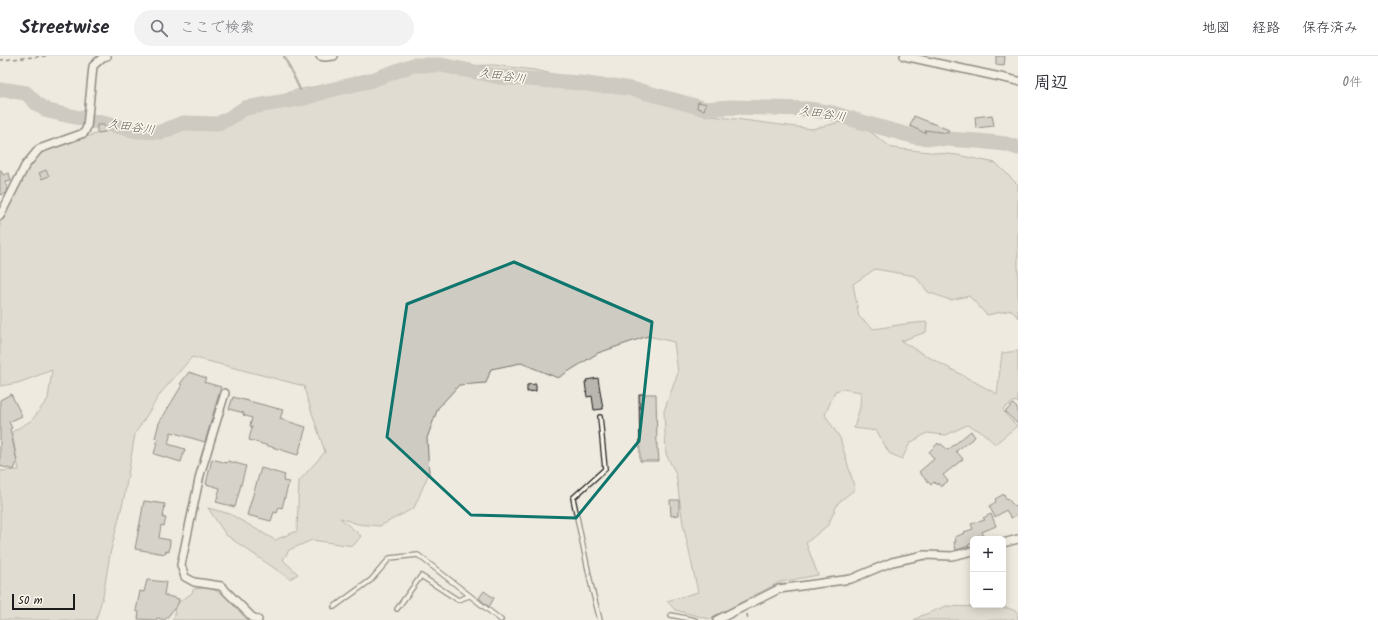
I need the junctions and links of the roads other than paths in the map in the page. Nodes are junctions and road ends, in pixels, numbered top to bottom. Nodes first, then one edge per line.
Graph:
1 (107, 56) edge
2 (320, 56) edge
3 (334, 56) edge
4 (904, 56) edge
5 (1018, 81) edge
6 (0, 216) edge
7 (225, 393) dead end
8 (600, 417) dead end
9 (1018, 539) edge
10 (1006, 542) edge
11 (970, 552) edge
12 (469, 596) junction
13 (334, 607) dead end
14 (397, 609) dead end
15 (671, 615) dead end
16 (258, 620) edge
17 (501, 620) edge
18 (600, 620) edge
19 (695, 620) edge
20 (717, 620) edge

1 - 6 street
2 - 3 street
4 - 5 street
7 - 16 street
8 - 18 lane
9 - 10 street
11 - 20 street
12 - 13 lane
12 - 14 lane
12 - 17 lane
15 - 19 lane

